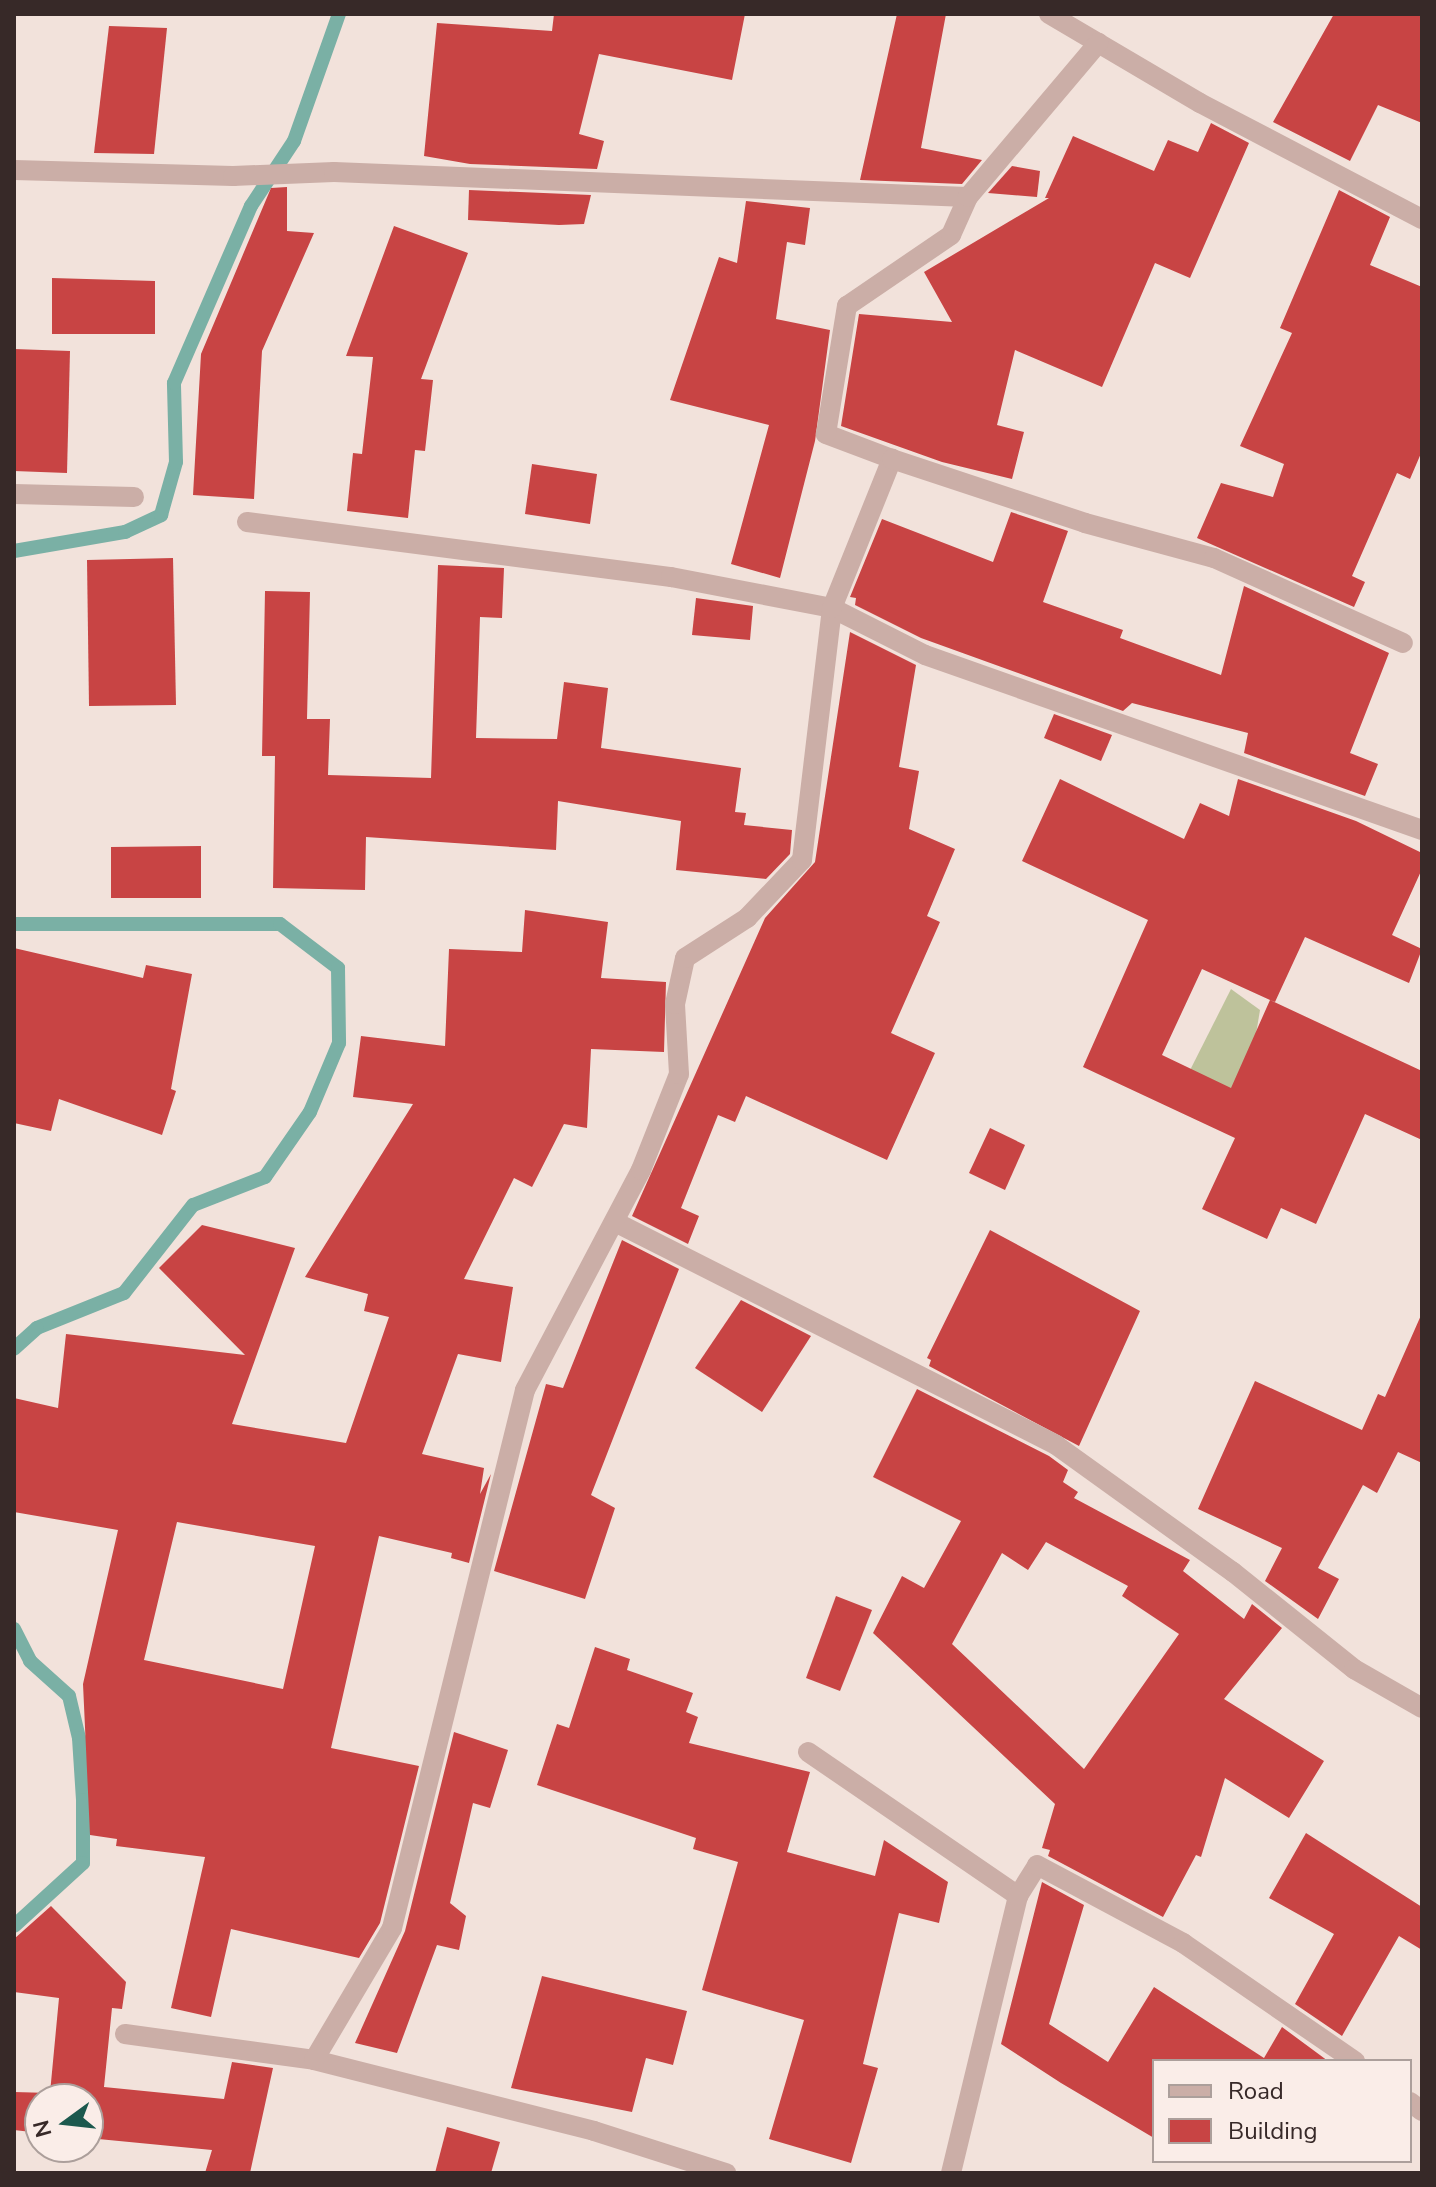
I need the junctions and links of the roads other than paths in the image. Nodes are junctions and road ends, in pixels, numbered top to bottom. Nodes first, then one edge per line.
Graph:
1 (1049, 14) edge
2 (1098, 43) junction
3 (14, 170) edge
4 (968, 197) junction
5 (1422, 219) edge
6 (892, 459) junction
7 (14, 494) edge
8 (134, 497) dead end
9 (247, 522) dead end
10 (832, 608) junction
11 (1403, 643) dead end
12 (1422, 830) edge
13 (615, 1222) junction
14 (1422, 1708) edge
15 (808, 1752) dead end
16 (1018, 1896) junction
17 (125, 2034) dead end
18 (1352, 2059) edge
19 (314, 2060) junction
20 (726, 2173) edge
21 (951, 2173) edge

1 - 2 street
2 - 4 street
2 - 5 street
3 - 4 street
4 - 6 street
6 - 10 street
6 - 11 street
7 - 8 street
9 - 10 street
10 - 12 street
10 - 13 street
13 - 14 street
13 - 19 street
15 - 16 street
16 - 18 street
16 - 21 street
17 - 19 street
19 - 20 street

